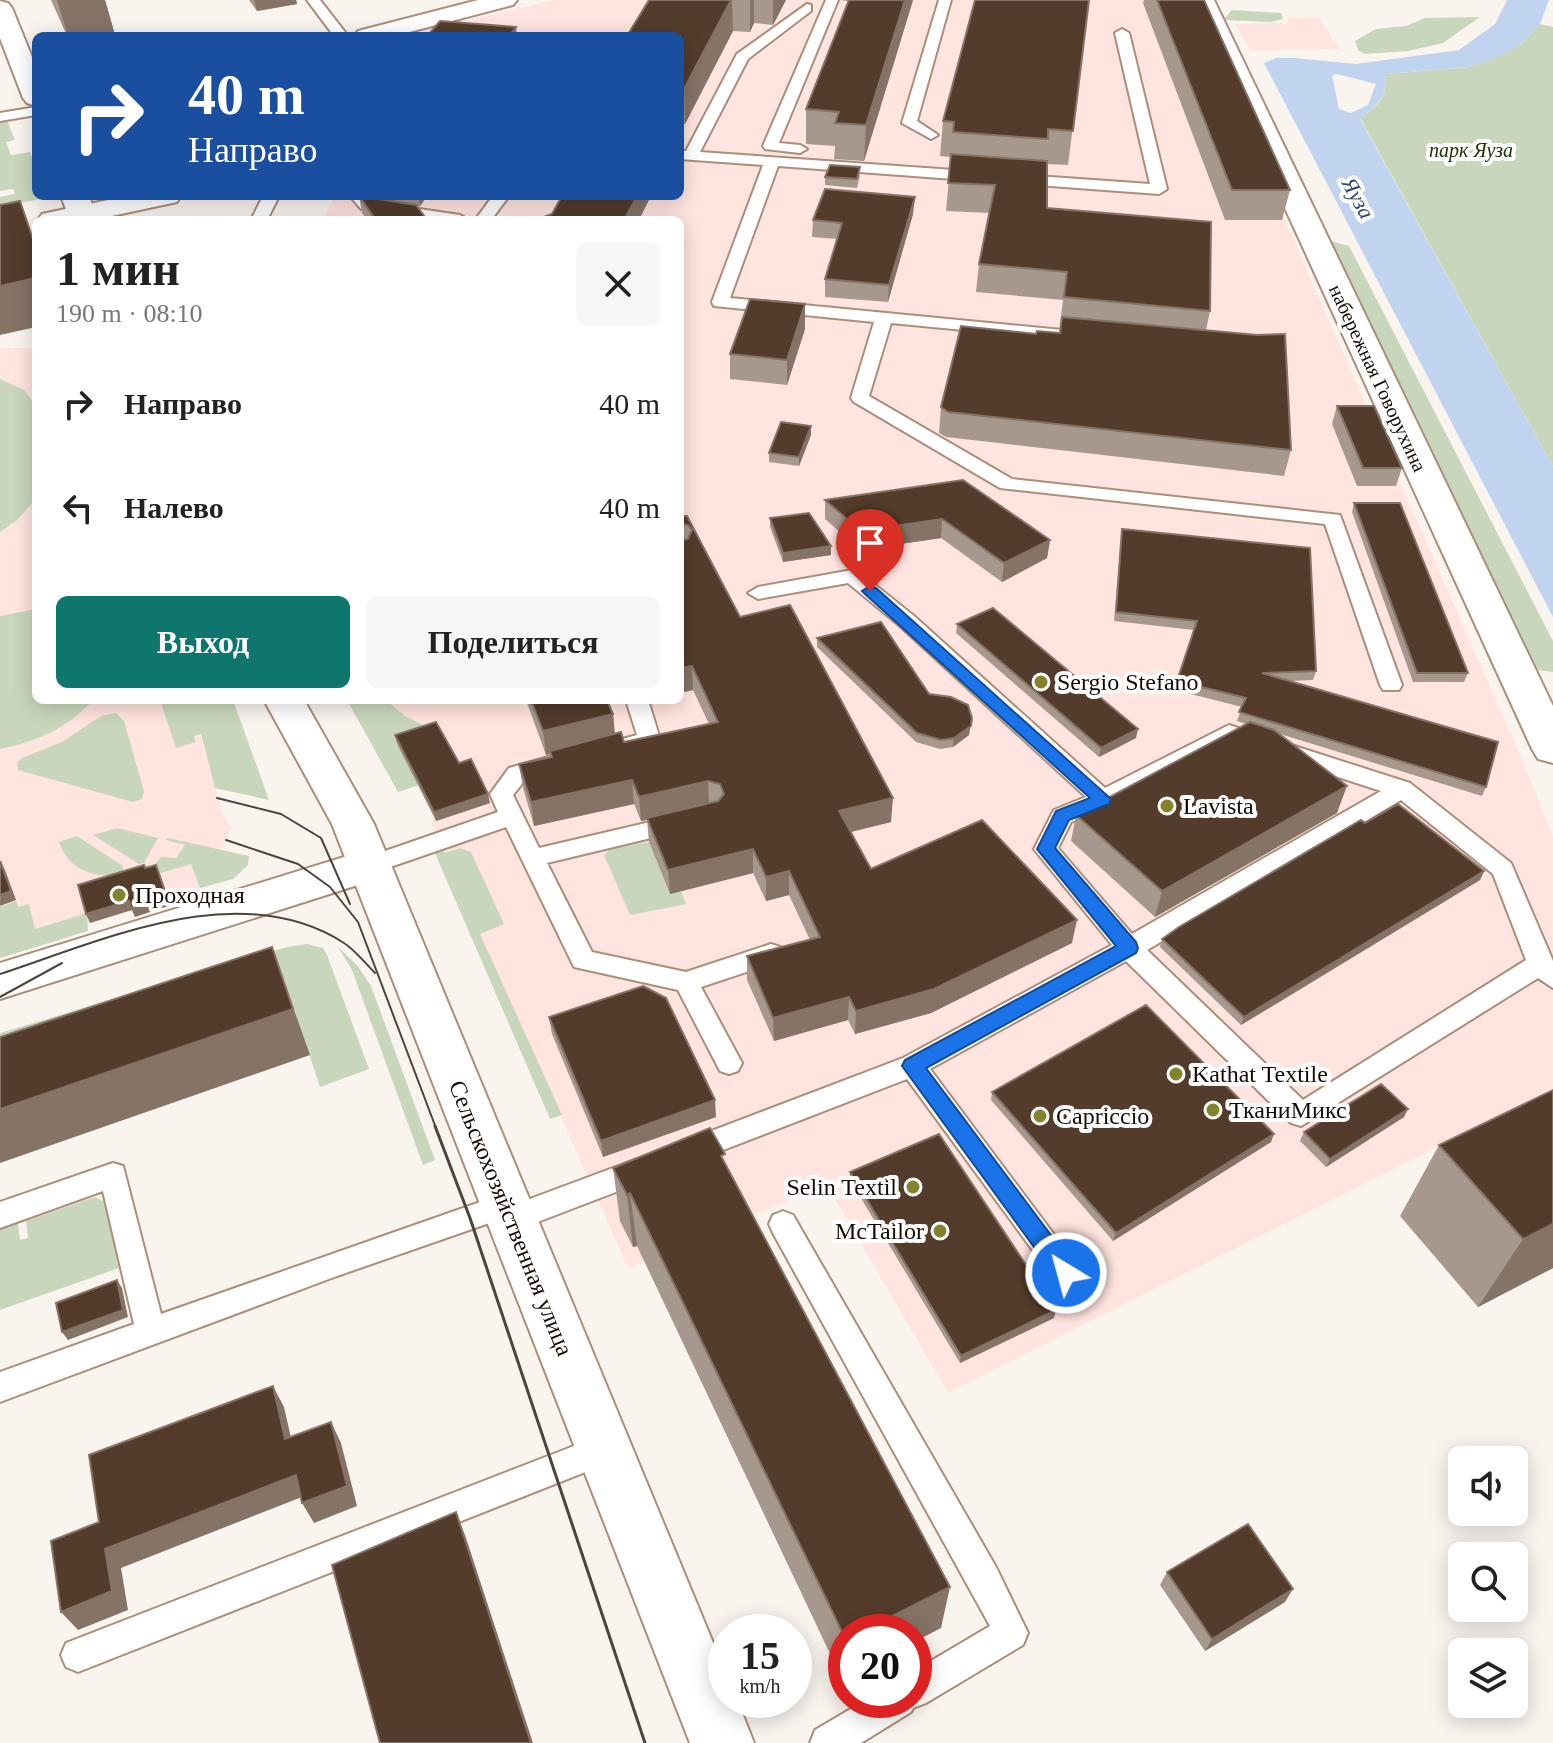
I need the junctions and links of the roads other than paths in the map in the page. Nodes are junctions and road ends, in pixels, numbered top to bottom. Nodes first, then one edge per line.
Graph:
1 (313, 0) edge
2 (505, 0) edge
3 (832, 0) edge
4 (945, 0) edge
5 (1204, 3) edge
6 (0, 8) edge
7 (807, 8) dead end
8 (338, 32) edge
9 (381, 32) edge
10 (1122, 33) dead end
11 (32, 88) edge
12 (32, 112) edge
13 (0, 117) edge
14 (931, 135) dead end
15 (926, 154) dead end
16 (685, 155) edge
17 (772, 162) junction
18 (142, 200) edge
19 (362, 201) edge
20 (80, 210) edge
21 (60, 216) edge
22 (439, 216) edge
23 (884, 317) junction
24 (1082, 336) edge
25 (758, 593) dead end
26 (1391, 685) dead end
27 (286, 704) edge
28 (638, 704) edge
29 (1553, 749) edge
30 (605, 750) edge
31 (576, 758) edge
32 (1402, 789) junction
33 (1103, 799) junction
34 (710, 816) edge
35 (510, 817) junction
36 (532, 858) junction
37 (370, 865) junction
38 (1129, 948) junction
39 (771, 954) edge
40 (1546, 971) edge
41 (0, 981) edge
42 (686, 982) junction
43 (729, 1063) dead end
44 (912, 1066) junction
45 (509, 1212) junction
46 (0, 1215) edge
47 (783, 1224) dead end
48 (1066, 1273) dead end
49 (151, 1333) junction
50 (0, 1387) edge
51 (605, 1449) junction
52 (78, 1655) dead end
53 (932, 1680) edge
54 (869, 1718) edge
55 (722, 1743) edge
56 (828, 1743) edge

1 - 8 lane
2 - 9 street
3 - 15 lane
4 - 14 lane
5 - 29 street, набережная Говорухина
6 - 11 street
7 - 16 lane
10 - 17 lane
12 - 13 lane
16 - 17 lane
17 - 23 lane
18 - 20 street
19 - 22 lane
20 - 21 street
23 - 24 lane
23 - 26 lane
25 - 33 lane
27 - 37 street, Сельскохозяйственная улица
28 - 30 lane
31 - 35 lane
32 - 33 lane
32 - 38 lane
32 - 40 lane
33 - 38 lane
34 - 36 lane
35 - 36 lane
35 - 37 lane
36 - 42 lane
37 - 41 street
37 - 45 street, Сельскохозяйственная улица
38 - 40 lane
38 - 44 lane
39 - 42 lane
42 - 43 lane
44 - 45 lane
44 - 48 lane
45 - 49 lane
45 - 51 street, Сельскохозяйственная улица
46 - 49 lane
47 - 53 lane
49 - 50 lane
51 - 52 lane
51 - 55 street, Сельскохозяйственная улица
54 - 56 lane

